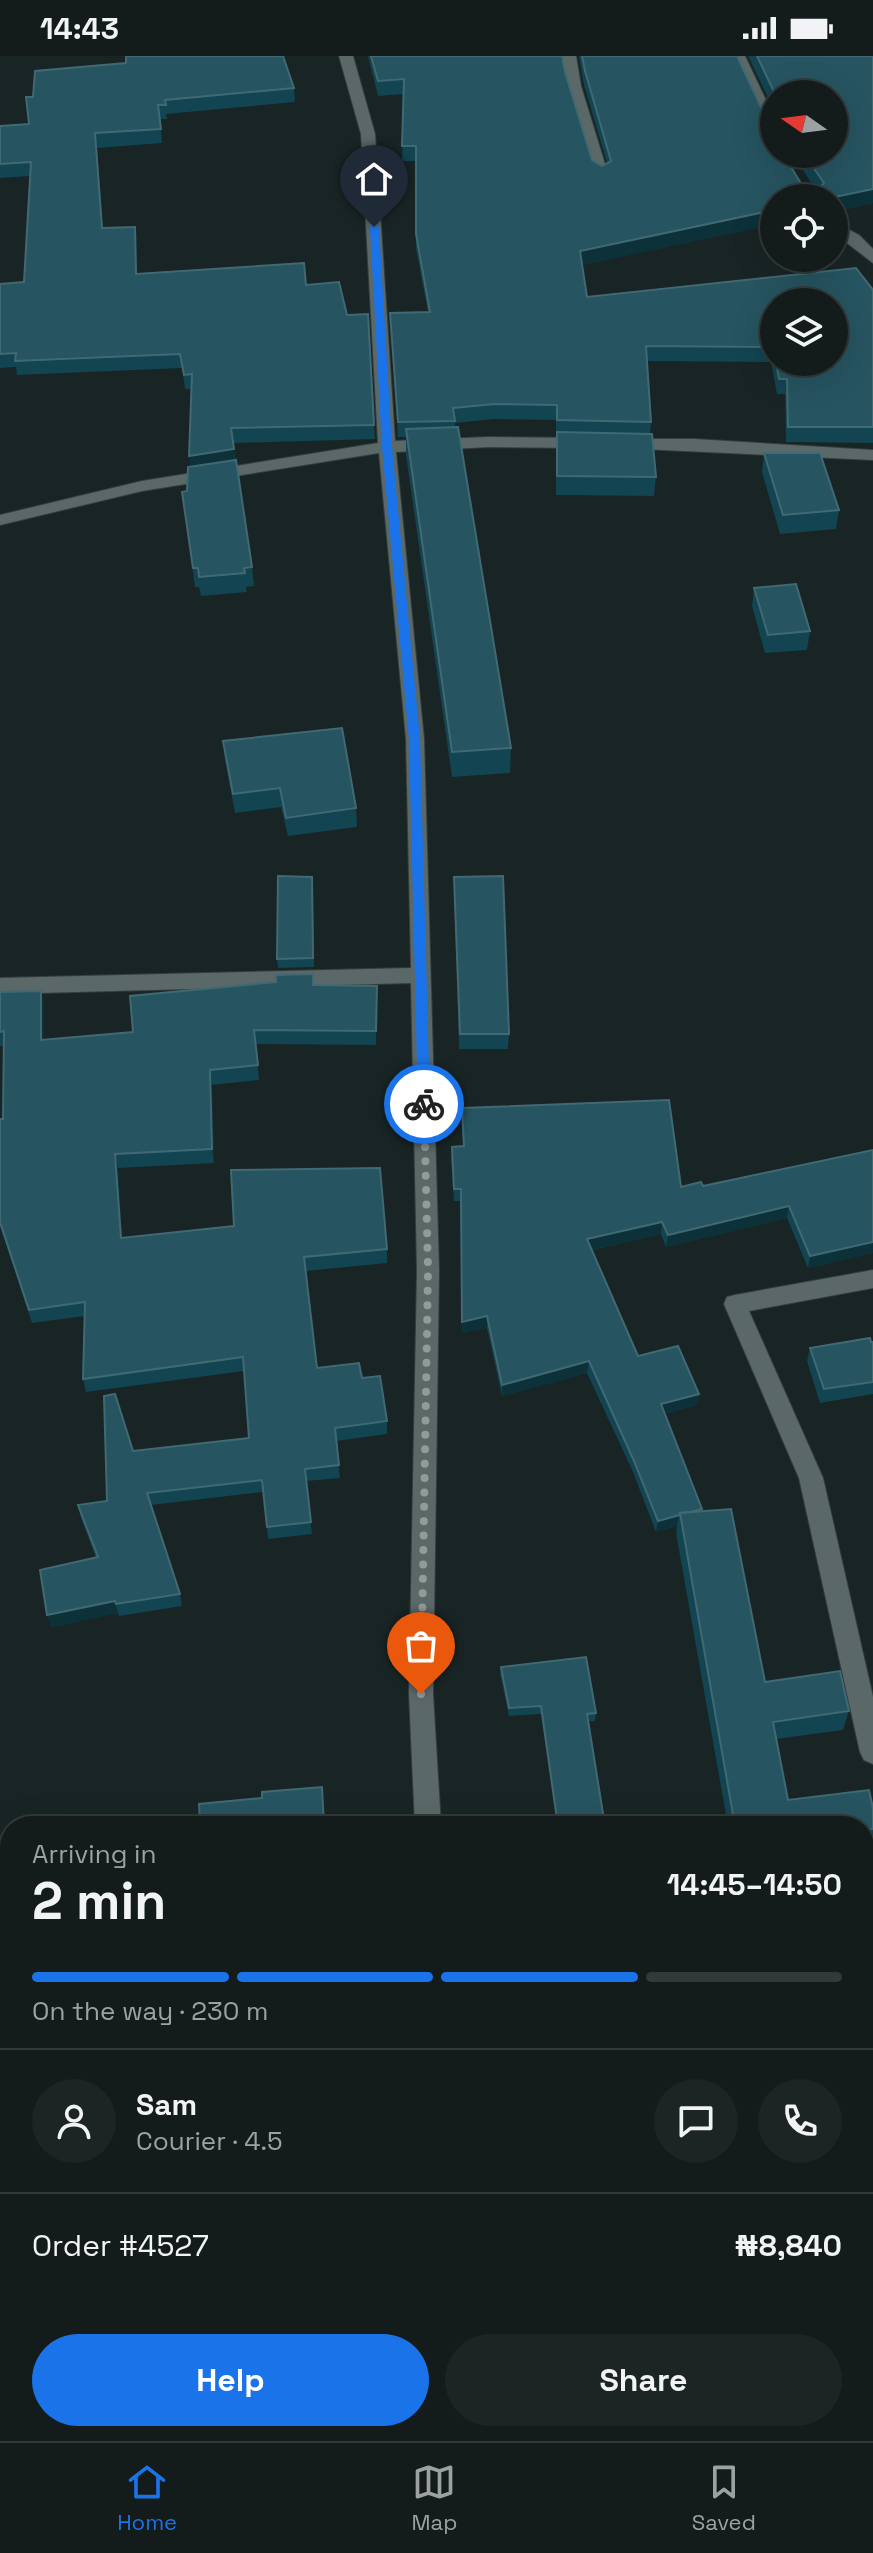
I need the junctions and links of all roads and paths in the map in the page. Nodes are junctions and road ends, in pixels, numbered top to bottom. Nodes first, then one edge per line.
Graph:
1 (346, 56) edge
2 (569, 56) edge
3 (738, 56) edge
4 (760, 102) edge
5 (601, 174) edge
6 (848, 235) edge
7 (873, 258) edge
8 (387, 447) junction
9 (873, 455) edge
10 (0, 520) edge
11 (421, 975) junction
12 (0, 986) edge
13 (873, 1279) edge
14 (873, 1752) edge
15 (427, 1816) edge

1 - 8 street
2 - 5 street
3 - 4 street
6 - 7 street
8 - 9 street
8 - 10 street
8 - 11 street
11 - 12 street
11 - 15 street
13 - 14 street

